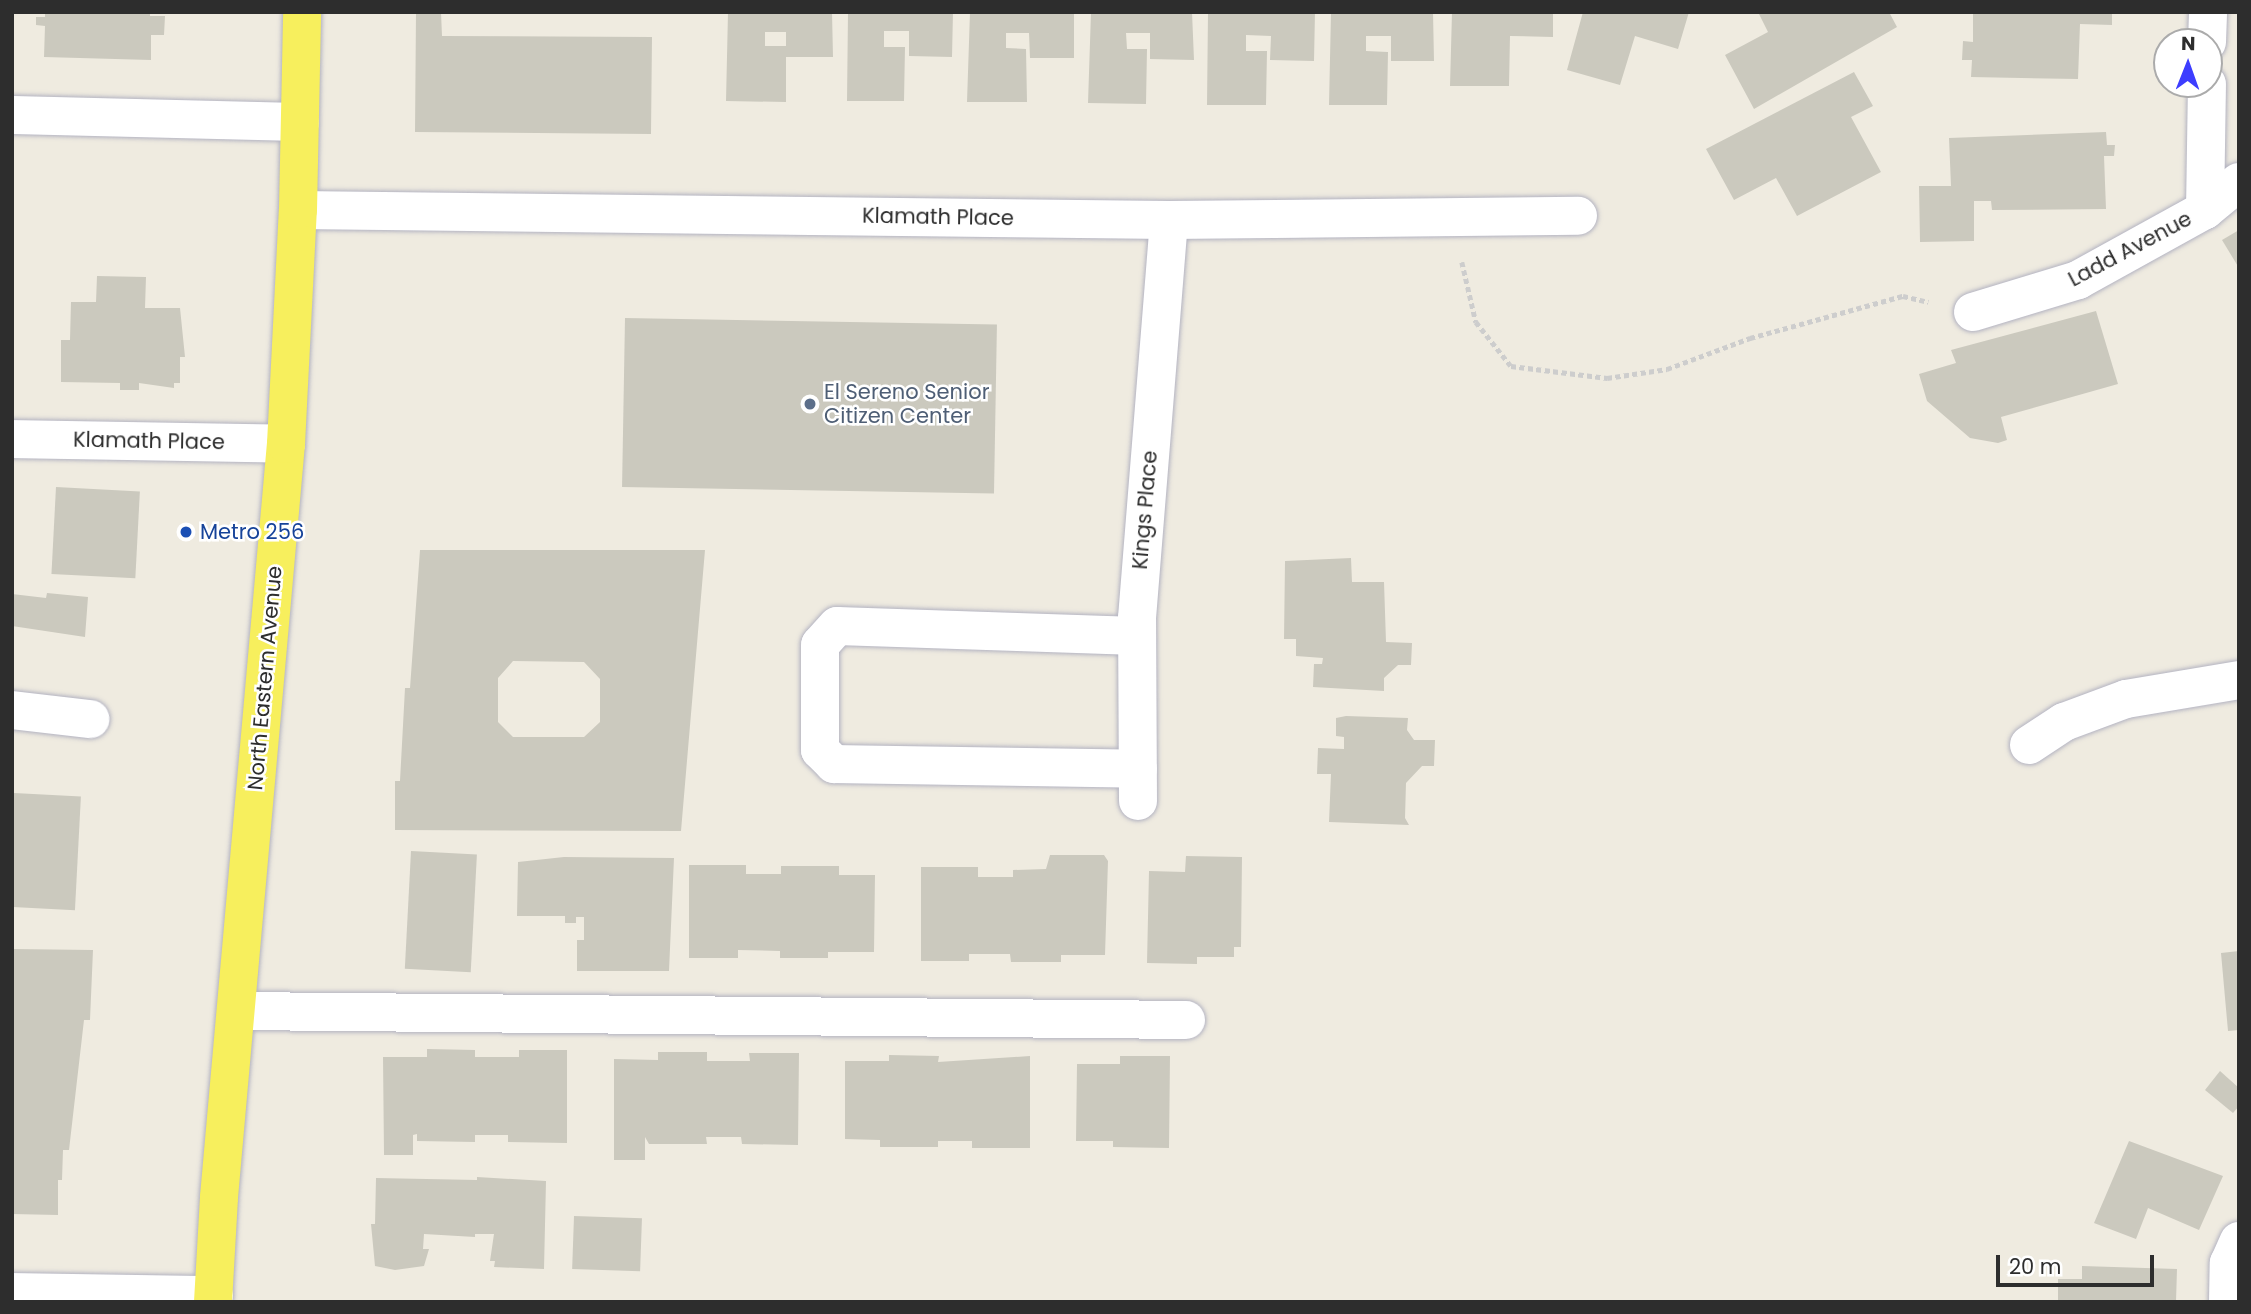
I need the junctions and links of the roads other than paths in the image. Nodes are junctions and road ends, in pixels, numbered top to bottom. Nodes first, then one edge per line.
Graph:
1 (302, 12) edge
2 (2207, 98) edge
3 (12, 115) edge
4 (300, 122) junction
5 (2239, 182) edge
6 (299, 210) junction
7 (2205, 210) junction
8 (1578, 216) dead end
9 (1169, 219) junction
10 (1973, 312) road end
11 (12, 439) edge
12 (286, 444) junction
13 (1137, 636) junction
14 (2239, 680) edge
15 (12, 710) edge
16 (90, 719) dead end
17 (2029, 746) dead end
18 (236, 1011) junction
19 (1186, 1020) dead end
20 (2239, 1241) edge
21 (12, 1292) edge
22 (214, 1298) edge
23 (2228, 1302) edge

1 - 4 main road, North Eastern Avenue
2 - 7 street
3 - 4 street
4 - 6 main road, North Eastern Avenue
5 - 7 street, Ladd Avenue
6 - 9 street, Klamath Place
6 - 12 main road, North Eastern Avenue
7 - 10 street, Ladd Avenue
8 - 9 street, Klamath Place
9 - 13 street, Kings Place
11 - 12 street, Klamath Place
12 - 18 main road, North Eastern Avenue
13 - 13 street, Kings Place
14 - 17 street
15 - 16 street
18 - 19 street
18 - 22 main road, North Eastern Avenue
20 - 23 street
21 - 22 street

